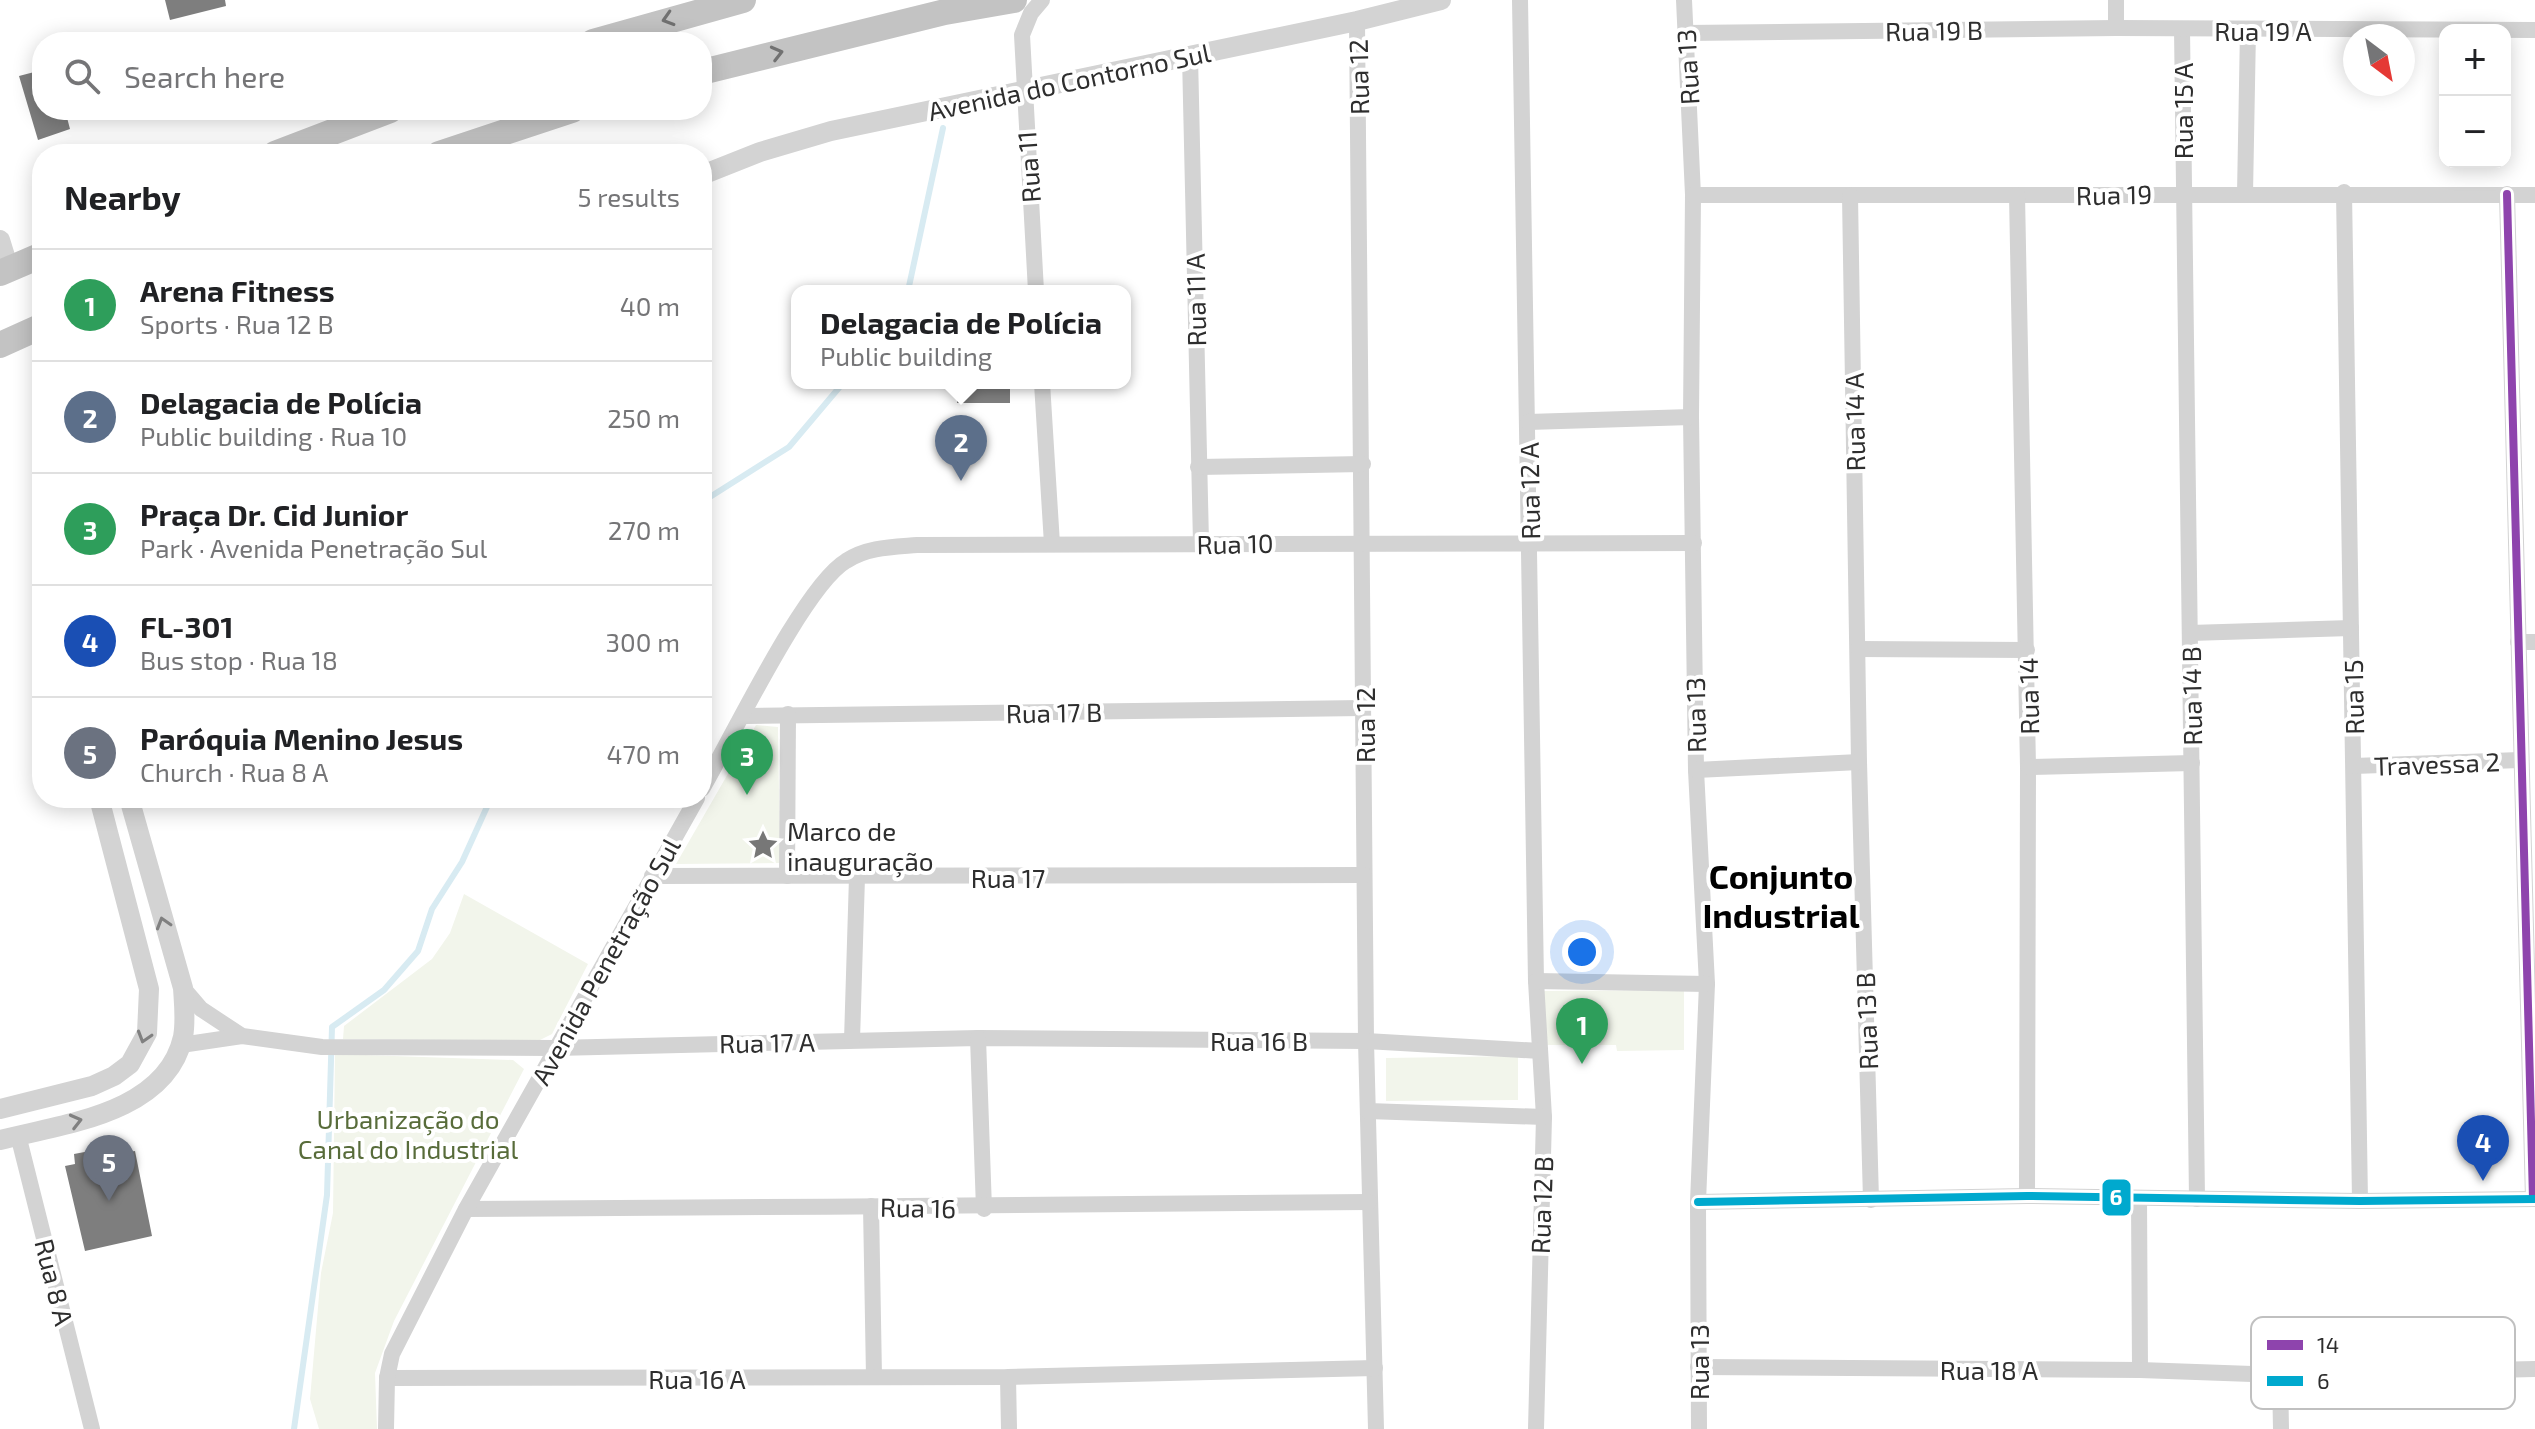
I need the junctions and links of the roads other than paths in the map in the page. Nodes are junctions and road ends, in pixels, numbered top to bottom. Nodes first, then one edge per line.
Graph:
1 (743, 0) edge
2 (1014, 0) edge
3 (1042, 0) edge
4 (1441, 0) edge
5 (1520, 0) edge
6 (1684, 0) edge
7 (2116, 0) edge
8 (1357, 21) junction
9 (2116, 28) junction
10 (2182, 29) junction
11 (2248, 30) junction
12 (2535, 30) edge
13 (629, 32) edge
14 (1686, 33) junction
15 (1190, 56) junction
16 (712, 70) edge
17 (1023, 91) junction
18 (364, 120) edge
19 (542, 120) edge
20 (301, 144) edge
21 (469, 144) edge
22 (712, 171) edge
23 (2344, 192) junction
24 (2182, 193) junction
25 (2245, 194) junction
26 (2507, 194) junction
27 (1693, 195) junction
28 (1850, 195) junction
29 (2017, 195) junction
30 (2535, 195) edge
31 (0, 240) edge
32 (32, 259) edge
33 (4, 271) edge
34 (1036, 285) edge
35 (32, 331) edge
36 (0, 345) edge
37 (1042, 389) edge
38 (1691, 417) junction
39 (1528, 422) junction
40 (1363, 464) junction
41 (1198, 467) junction
42 (1363, 541) junction
43 (1530, 541) junction
44 (1201, 543) junction
45 (1694, 543) junction
46 (1052, 544) junction
47 (2351, 628) junction
48 (2190, 633) junction
49 (2518, 642) junction
50 (2535, 642) edge
51 (1858, 649) junction
52 (2027, 650) junction
53 (1363, 708) junction
54 (788, 714) junction
55 (744, 716) junction
56 (2520, 760) junction
57 (1859, 762) junction
58 (2192, 763) junction
59 (2354, 766) junction
60 (2028, 767) junction
61 (1696, 770) junction
62 (712, 772) edge
63 (102, 808) edge
64 (132, 808) edge
65 (691, 808) edge
66 (1364, 875) junction
67 (652, 876) junction
68 (787, 876) junction
69 (857, 877) junction
70 (1536, 981) junction
71 (1707, 984) junction
72 (183, 988) junction
73 (242, 1036) junction
74 (978, 1038) junction
75 (852, 1040) junction
76 (1366, 1041) junction
77 (181, 1045) junction
78 (556, 1048) junction
79 (1540, 1051) junction
80 (0, 1109) edge
81 (1368, 1111) junction
82 (1544, 1117) junction
83 (9, 1138) edge
84 (2027, 1196) junction
85 (2139, 1198) junction
86 (2197, 1199) junction
87 (2534, 1199) edge
88 (1871, 1200) junction
89 (2360, 1201) junction
90 (1369, 1202) junction
91 (1698, 1202) junction
92 (871, 1206) junction
93 (466, 1209) junction
94 (984, 1209) junction
95 (1698, 1367) junction
96 (1375, 1368) junction
97 (2515, 1369) edge
98 (2535, 1369) edge
99 (2140, 1370) junction
100 (2251, 1374) edge
101 (874, 1377) junction
102 (1008, 1377) junction
103 (387, 1378) junction
104 (2281, 1409) edge
105 (92, 1429) edge
106 (386, 1429) edge
107 (1009, 1429) edge
108 (1376, 1429) edge
109 (1536, 1429) edge
110 (1699, 1429) edge
111 (2281, 1429) edge

1 -> 13 highway
16 -> 2 highway
3 - 17 street, Rua 11
4 - 8 street, Avenida do Contorno Sul
5 - 39 street, Rua 12 A
6 - 14 street, Rua 13
7 - 9 street
8 - 15 street, Avenida do Contorno Sul
8 - 40 street, Rua 12
9 - 10 street, Rua 19 B
9 - 14 street, Rua 19 B
10 - 11 street, Rua 19 A
10 - 24 street, Rua 15 A
11 - 12 street, Rua 19 A
11 - 25 street
14 - 27 street, Rua 13
15 - 17 street, Avenida do Contorno Sul
15 - 41 street, Rua 11 A
17 - 22 street, Avenida do Contorno Sul
17 - 34 street, Rua 11
18 - 20 highway
19 - 21 highway
23 - 25 street, Rua 19
23 - 26 street, Rua 19
23 - 47 street, Rua 15
24 - 25 street, Rua 19
24 - 29 street, Rua 19
24 - 48 street, Rua 14 B
26 - 30 street, Rua 19
26 - 49 street
27 - 28 street, Rua 19
27 - 38 street, Rua 13
28 - 29 street, Rua 19
28 - 51 street, Rua 14 A
29 - 52 street, Rua 14
31 - 33 street
32 - 33 highway
35 - 36 highway
37 - 46 street
38 - 39 street
38 - 45 street, Rua 13
39 - 43 street, Rua 12 A
40 - 41 street
40 - 42 street, Rua 12
41 - 44 street, Rua 11 A
42 - 43 street, Rua 10
42 - 44 street, Rua 10
42 - 53 street, Rua 12
43 - 45 street, Rua 10
43 - 70 street, Rua 12 A
44 - 46 street, Rua 10
45 - 61 street, Rua 13
46 - 55 street, Rua 10
47 - 48 street
47 - 59 street, Rua 15
48 - 58 street, Rua 14 B
49 - 50 street
49 - 56 street
51 - 52 street
51 - 57 street, Rua 13 B
52 - 60 street, Rua 14
53 - 54 street, Rua 17 B
53 - 66 street, Rua 12
54 - 55 street, Rua 17 B
54 - 68 street
55 - 62 street
56 - 59 street, Travessa 2
56 - 87 street
57 - 61 street
57 - 88 street, Rua 13 B
58 - 60 street
58 - 86 street, Rua 14 B
59 - 89 street, Rua 15
60 - 84 street, Rua 14
61 - 71 street, Rua 13
63 -> 80 street
72 -> 64 street
65 - 67 street, Avenida Penetração Sul
66 - 69 street, Rua 17
66 - 76 street, Rua 12
67 - 68 street, Rua 17
67 - 78 street, Avenida Penetração Sul
68 - 69 street, Rua 17
69 - 75 street
70 - 71 street
70 - 79 street, Rua 12 B
71 - 91 street, Rua 13
72 - 73 street
72 - 77 street
73 - 77 street
73 - 78 street, Rua 17 A
74 - 75 street, Rua 17 A
74 - 76 street, Rua 16 B
74 - 94 street
75 - 78 street, Rua 17 A
76 - 79 street, Rua 16 B
76 - 81 street, Rua 12
83 -> 77 street
78 - 93 street, Avenida Penetração Sul
79 - 82 street, Rua 12 B
81 - 82 street
81 - 90 street, Rua 12
82 - 109 street, Rua 12 B
83 - 105 street, Rua 8 A
84 - 85 street
84 - 88 street
85 - 86 street
85 - 99 street
86 - 89 street
87 - 89 street
88 - 91 street
90 - 94 street, Rua 16
90 - 96 street, Rua 12
91 - 95 street, Rua 13
92 - 93 street, Rua 16
92 - 94 street, Rua 16
92 - 101 street
93 - 103 street, Avenida Penetração Sul
95 - 99 street, Rua 18 A
95 - 110 street, Rua 13
96 - 102 street
96 - 108 street, Rua 12
97 - 98 street, Rua 18 A
99 - 100 street, Rua 18 A
101 - 102 street, Rua 16 A
101 - 103 street, Rua 16 A
102 - 107 street
103 - 106 street, Avenida Penetração Sul
104 - 111 street

